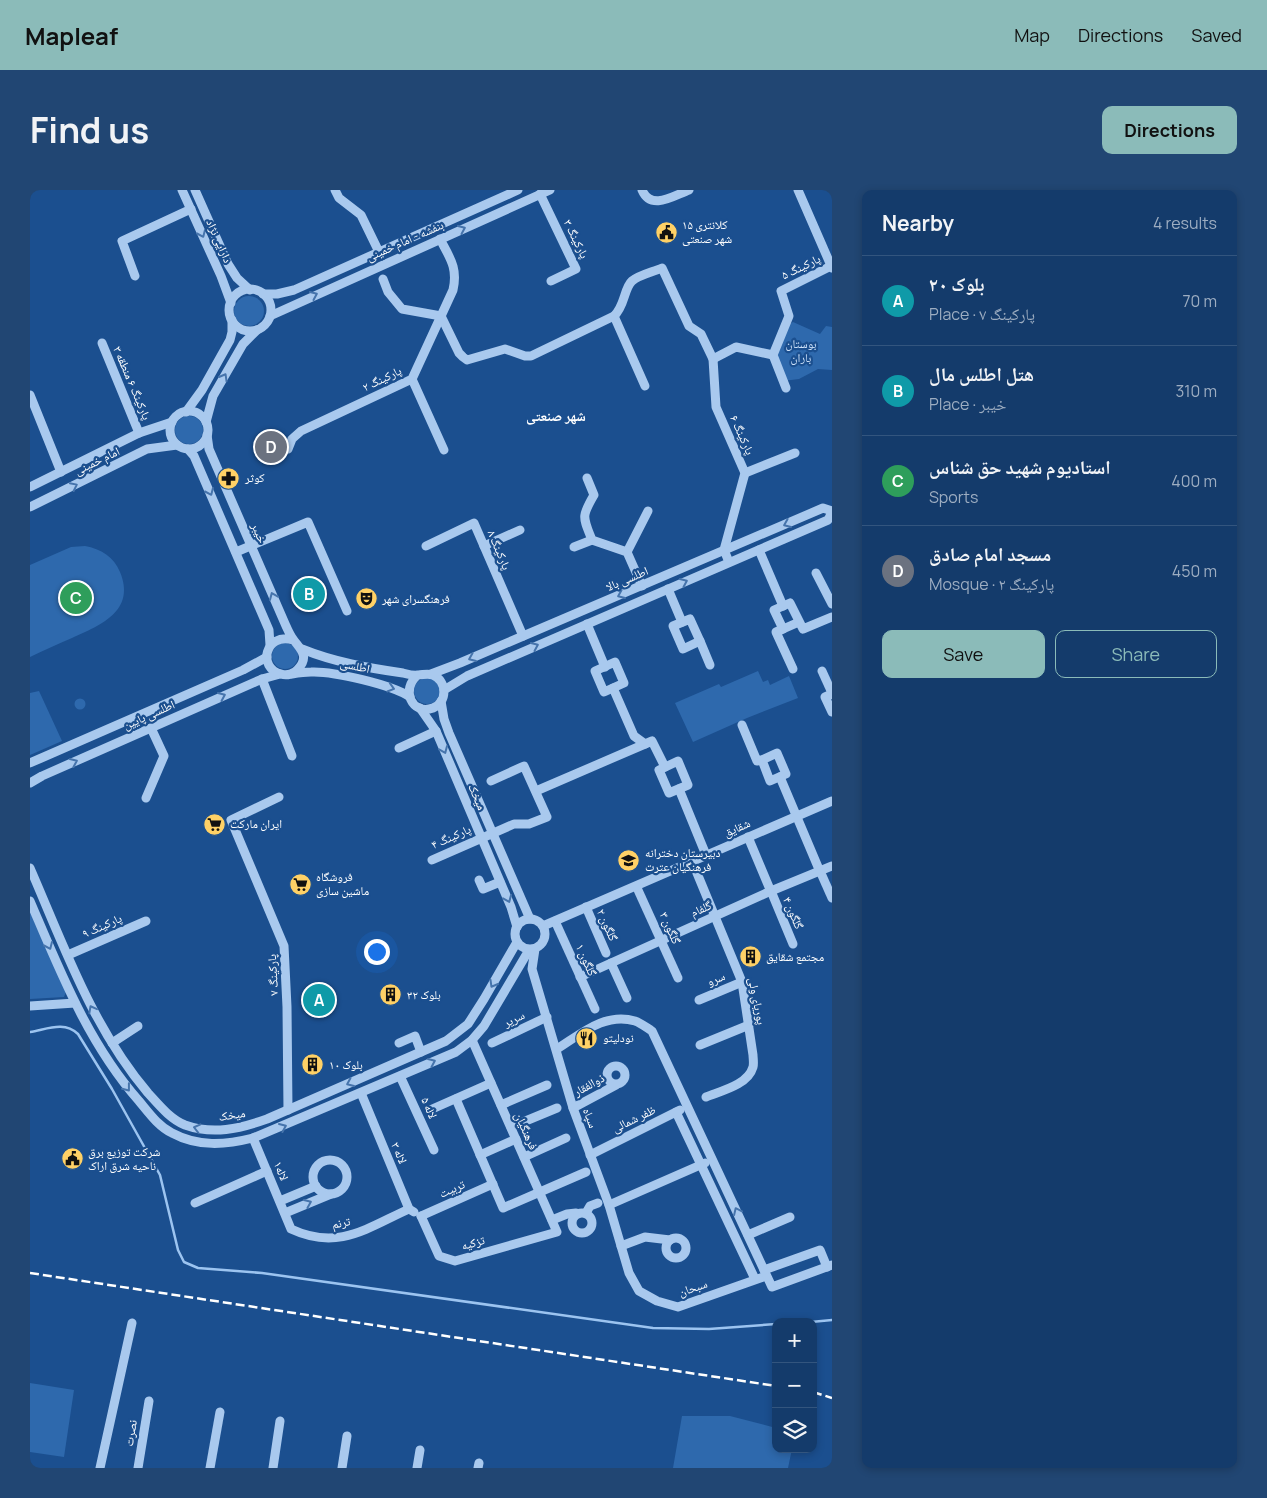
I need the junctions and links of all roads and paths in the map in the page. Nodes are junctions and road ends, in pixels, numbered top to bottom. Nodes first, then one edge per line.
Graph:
1 (182, 190) edge
2 (194, 190) edge
3 (335, 190) edge
4 (518, 190) edge
5 (550, 190) edge
6 (642, 190) edge
7 (688, 190) edge
8 (798, 190) edge
9 (540, 194) junction
10 (191, 209) junction
11 (440, 239) junction
12 (379, 252) junction
13 (832, 267) edge
14 (135, 276) dead end
15 (383, 279) dead end
16 (551, 281) dead end
17 (250, 290) junction
18 (263, 294) junction
19 (231, 303) junction
20 (270, 316) junction
21 (441, 316) junction
22 (614, 316) junction
23 (232, 320) junction
24 (258, 329) junction
25 (102, 343) dead end
26 (773, 355) junction
27 (713, 359) junction
28 (412, 379) junction
29 (645, 386) dead end
30 (786, 388) dead end
31 (30, 395) edge
32 (186, 412) junction
33 (172, 422) junction
34 (206, 422) junction
35 (140, 433) junction
36 (207, 435) junction
37 (177, 444) junction
38 (188, 450) junction
39 (288, 450) dead end
40 (444, 450) dead end
41 (795, 453) dead end
42 (61, 472) junction
43 (745, 473) junction
44 (587, 478) dead end
45 (30, 487) edge
46 (30, 507) edge
47 (832, 511) edge
48 (648, 512) dead end
49 (520, 530) dead end
50 (592, 540) junction
51 (252, 546) junction
52 (426, 546) dead end
53 (484, 546) junction
54 (574, 547) dead end
55 (724, 550) junction
56 (759, 550) junction
57 (236, 552) junction
58 (627, 552) junction
59 (729, 562) junction
60 (816, 573) dead end
61 (642, 586) junction
62 (668, 589) junction
63 (832, 604) edge
64 (783, 606) junction
65 (346, 611) dead end
66 (832, 617) edge
67 (682, 622) junction
68 (799, 622) junction
69 (587, 624) junction
70 (782, 629) junction
71 (523, 636) junction
72 (293, 640) junction
73 (700, 641) junction
74 (270, 645) junction
75 (302, 649) junction
76 (267, 657) junction
77 (710, 665) dead end
78 (605, 666) junction
79 (793, 669) dead end
80 (822, 671) dead end
81 (280, 674) junction
82 (291, 674) junction
83 (431, 674) junction
84 (418, 675) junction
85 (262, 679) junction
86 (613, 688) junction
87 (444, 690) junction
88 (832, 693) edge
89 (410, 697) junction
90 (441, 701) junction
91 (420, 708) junction
92 (832, 712) edge
93 (126, 722) junction
94 (742, 724) dead end
95 (151, 728) junction
96 (436, 731) junction
97 (133, 736) junction
98 (645, 744) junction
99 (399, 748) dead end
100 (292, 756) dead end
101 (762, 760) junction
102 (30, 763) edge
103 (665, 767) junction
104 (780, 777) junction
105 (491, 781) dead end
106 (30, 783) edge
107 (679, 789) junction
108 (536, 792) junction
109 (279, 797) dead end
110 (146, 798) dead end
111 (832, 801) edge
112 (797, 815) junction
113 (492, 833) junction
114 (748, 836) junction
115 (481, 838) junction
116 (706, 855) junction
117 (432, 860) dead end
118 (692, 861) junction
119 (832, 866) edge
120 (30, 868) edge
121 (819, 869) junction
122 (480, 880) dead end
123 (500, 882) junction
124 (770, 889) junction
125 (638, 890) dead end
126 (832, 898) edge
127 (30, 901) edge
128 (586, 907) junction
129 (715, 916) junction
130 (530, 919) junction
131 (146, 921) dead end
132 (555, 921) junction
133 (517, 926) junction
134 (543, 926) junction
135 (661, 941) junction
136 (517, 942) junction
137 (793, 944) dead end
138 (532, 949) junction
139 (606, 953) dead end
140 (68, 955) junction
141 (611, 963) junction
142 (580, 977) junction
143 (678, 978) dead end
144 (742, 982) junction
145 (627, 998) dead end
146 (699, 1000) dead end
147 (75, 1003) junction
148 (30, 1006) edge
149 (595, 1010) dead end
150 (547, 1017) junction
151 (749, 1025) junction
152 (138, 1026) dead end
153 (472, 1040) junction
154 (112, 1043) junction
155 (399, 1043) dead end
156 (492, 1044) dead end
157 (700, 1045) dead end
158 (557, 1049) junction
159 (421, 1052) junction
160 (400, 1076) junction
161 (492, 1083) junction
162 (547, 1085) dead end
163 (616, 1085) dead end
164 (361, 1094) junction
165 (706, 1098) dead end
166 (456, 1099) junction
167 (501, 1105) junction
168 (687, 1106) junction
169 (557, 1108) dead end
170 (573, 1108) junction
171 (288, 1110) junction
172 (430, 1110) dead end
173 (676, 1112) junction
174 (511, 1127) junction
175 (253, 1138) junction
176 (566, 1138) dead end
177 (516, 1139) junction
178 (434, 1150) dead end
179 (480, 1155) junction
180 (590, 1155) junction
181 (524, 1157) junction
182 (712, 1160) junction
183 (701, 1165) junction
184 (267, 1171) junction
185 (586, 1172) dead end
186 (493, 1184) junction
187 (316, 1186) junction
188 (539, 1192) junction
189 (331, 1194) junction
190 (280, 1201) junction
191 (195, 1203) dead end
192 (598, 1203) dead end
193 (609, 1205) junction
194 (410, 1209) junction
195 (285, 1213) junction
196 (586, 1213) junction
197 (576, 1214) junction
198 (421, 1216) junction
199 (790, 1217) dead end
200 (552, 1220) junction
201 (557, 1232) joint
202 (748, 1235) junction
203 (670, 1240) dead end
204 (621, 1246) junction
205 (829, 1266) edge
206 (765, 1273) junction
207 (754, 1279) junction
208 (639, 1291) joint
209 (132, 1323) dead end
210 (149, 1401) dead end
211 (220, 1412) dead end
212 (280, 1421) dead end
213 (347, 1436) dead end
214 (420, 1450) dead end
215 (100, 1468) edge
216 (138, 1468) edge
217 (210, 1468) edge
218 (272, 1468) edge
219 (342, 1468) edge
220 (416, 1468) edge

1 - 10 street, دارایی نژاد
2 - 17 street, دارایی نژاد
3 - 12 street
4 - 12 street, بنفشه - امام خمینی
5 - 9 street, بنفشه - امام خمینی
6 - 7 street
8 - 13 street
11 -> 9 street, بنفشه - امام خمینی
9 - 16 street, پارکینگ ۳
10 - 14 street
10 -> 19 street, دارایی نژاد
20 -> 11 street, بنفشه - امام خمینی
11 - 21 street, پارکینگ ۲
12 - 18 street, بنفشه - امام خمینی
13 - 26 street, پارکینگ ۵
15 - 21 street
17 - 18 street
17 - 19 street
18 - 20 street
19 - 23 street
20 - 24 street
21 - 22 street
21 - 28 street, پارکینگ ۲
22 - 27 street
22 - 29 street
23 - 24 street
23 - 32 street
34 -> 24 street
25 - 35 street, پارکینگ ۶ منطقه ۳
26 - 27 street
26 - 30 street
27 - 43 street, پارکینگ ۶
28 - 39 street, پارکینگ ۲
28 - 40 street
31 - 42 street
32 - 33 street
32 - 34 street
33 - 35 street, امام خمینی
33 - 37 street
34 - 36 street
35 - 42 street, امام خمینی
36 - 38 street
36 - 51 street, خیبر
37 - 38 street
46 -> 37 street, امام خمینی
38 -> 57 street
41 - 43 street
42 - 45 street, امام خمینی
43 - 55 street, پارکینگ ۶
44 - 50 street
47 -> 55 street, اطلسی بالا
47 - 56 street, اطلسی بالا
48 - 58 street
49 - 53 street
50 - 54 street
50 - 58 street
51 - 57 street
51 - 65 street
72 -> 51 street, خیبر
52 - 53 street, پارکینگ ۸
53 - 71 street, پارکینگ ۸
55 - 59 street
55 - 61 street, اطلسی بالا
56 - 59 street, اطلسی بالا
56 - 64 street
57 - 74 street
58 - 61 street
62 -> 59 street, اطلسی بالا
60 - 63 street
61 -> 71 street, اطلسی بالا
62 - 67 street
62 - 69 street, اطلسی بالا
64 - 68 street
64 - 70 street
66 - 68 street
67 - 73 street
67 - 73 street
68 - 70 street
69 - 78 street
87 -> 69 street, اطلسی بالا
70 - 79 street
71 -> 83 street, اطلسی بالا
72 - 74 street
72 - 75 street
73 - 77 street
74 - 76 street
75 - 82 street
75 - 84 street, اطلسی
76 - 81 street
76 - 93 street, اطلسی پایین
78 - 86 street
78 - 86 street
80 - 88 street
81 - 82 street
81 - 85 street, اطلسی پایین
82 -> 89 street, اطلسی
83 - 84 street
83 - 87 street
84 - 89 street
95 -> 85 street, اطلسی پایین
85 - 100 street
86 - 98 street
87 - 90 street
88 - 92 street
89 - 91 street
90 - 91 street
90 - 113 street, میخک
91 - 96 street, میخک
93 - 97 street
93 - 102 street, اطلسی پایین
94 - 101 street
95 - 97 street, اطلسی پایین
95 - 110 street
96 - 99 street
96 -> 115 street, میخک
106 -> 97 street, اطلسی پایین
98 - 103 street
98 - 108 street
101 - 104 street
101 - 104 street
103 - 107 street
103 - 107 street
104 - 112 street
105 - 108 street
107 - 116 street
108 - 113 street, پارکینگ ۴
109 - 171 street, پارکینگ ۷
111 - 112 street, شقایق
112 - 114 street, شقایق
112 - 121 street
113 - 115 street, پارکینگ ۴
113 - 130 street, میخک
114 - 116 street, شقایق
114 - 124 street, گلگون ۴
115 - 117 street, پارکینگ ۴
115 - 123 street, میخک
116 - 118 street, شقایق
118 - 128 street, شقایق
118 - 129 street, پوریای ولی
119 - 121 street, گلفام
120 - 140 street, میخک
121 - 124 street, گلفام
121 - 126 street
122 - 123 street
123 -> 133 street, میخک
124 - 129 street, گلفام
124 - 137 street, گلگون ۴
125 - 135 street, گلگون ۳
127 -> 147 street
128 - 132 street, شقایق
128 - 139 street, گلگون ۲
129 - 135 street, گلفام
129 - 144 street, پوریای ولی
130 - 133 street
130 - 134 street
131 - 140 street, پارکینگ ۹
132 - 134 street, شقایق
132 - 142 street, گلگون ۱
133 - 136 street
134 - 138 street
135 - 141 street, گلفام
135 - 143 street, گلگون ۳
136 - 138 street
136 -> 159 street, میخک
138 - 150 street, سپاه
138 - 153 street
154 -> 140 street, میخک
141 - 142 street, گلفام
141 - 145 street
142 - 149 street, گلگون ۱
144 - 146 street, سرو
144 - 151 street, پوریای ولی
147 - 148 street
147 -> 175 street
150 - 156 street, سریر
150 - 158 street, سپاه
151 - 157 street
151 - 165 street, پوریای ولی
152 - 154 street
160 -> 153 street
153 - 161 street, فرهنگیان
171 -> 154 street, میخک
155 - 159 street
158 - 168 street
158 - 170 street, سپاه
159 -> 171 street, میخک
160 - 164 street
160 - 178 street, لاله ۵
161 - 166 street
161 - 167 street, فرهنگیان
162 - 167 street
163 - 170 street, ذوالفقار
175 -> 164 street
164 - 194 street, لاله ۳
166 - 172 street
166 - 179 street
167 - 174 street, فرهنگیان
168 - 173 street, ظفر شمالی
168 - 182 street
169 - 174 street
170 - 180 street, سپاه
173 - 180 street, ظفر شمالی
173 - 183 street
174 - 177 street, فرهنگیان
175 - 184 street, لاله۱
176 - 181 street
177 - 179 street
177 - 181 street, فرهنگیان
179 - 186 street
180 - 193 street, سپاه
181 - 188 street, فرهنگیان
182 - 183 street
202 -> 182 street
183 - 193 street
183 - 207 street
184 - 190 street, لاله۱
184 - 191 street
185 - 188 street
186 - 188 street
186 - 198 street, تربیت
187 - 189 street
187 - 189 street
187 - 190 street
188 - 200 street, فرهنگیان
195 -> 189 street
190 - 195 street, لاله۱
192 - 196 street
193 - 204 street, سپاه
194 - 195 street, ترنم
194 - 198 street
196 - 197 street
196 - 197 street
197 - 200 street
198 - 201 street, تزکیه
199 - 202 street
200 - 201 street, فرهنگیان
202 - 206 street
203 - 204 street
204 - 208 street, سپاه
205 - 206 street
205 - 206 street, سبحان
206 - 207 street, سبحان
207 - 208 street, سبحان
209 - 215 street
210 - 216 street, نصرت
211 - 217 street
212 - 218 street
213 - 219 street
214 - 220 street

